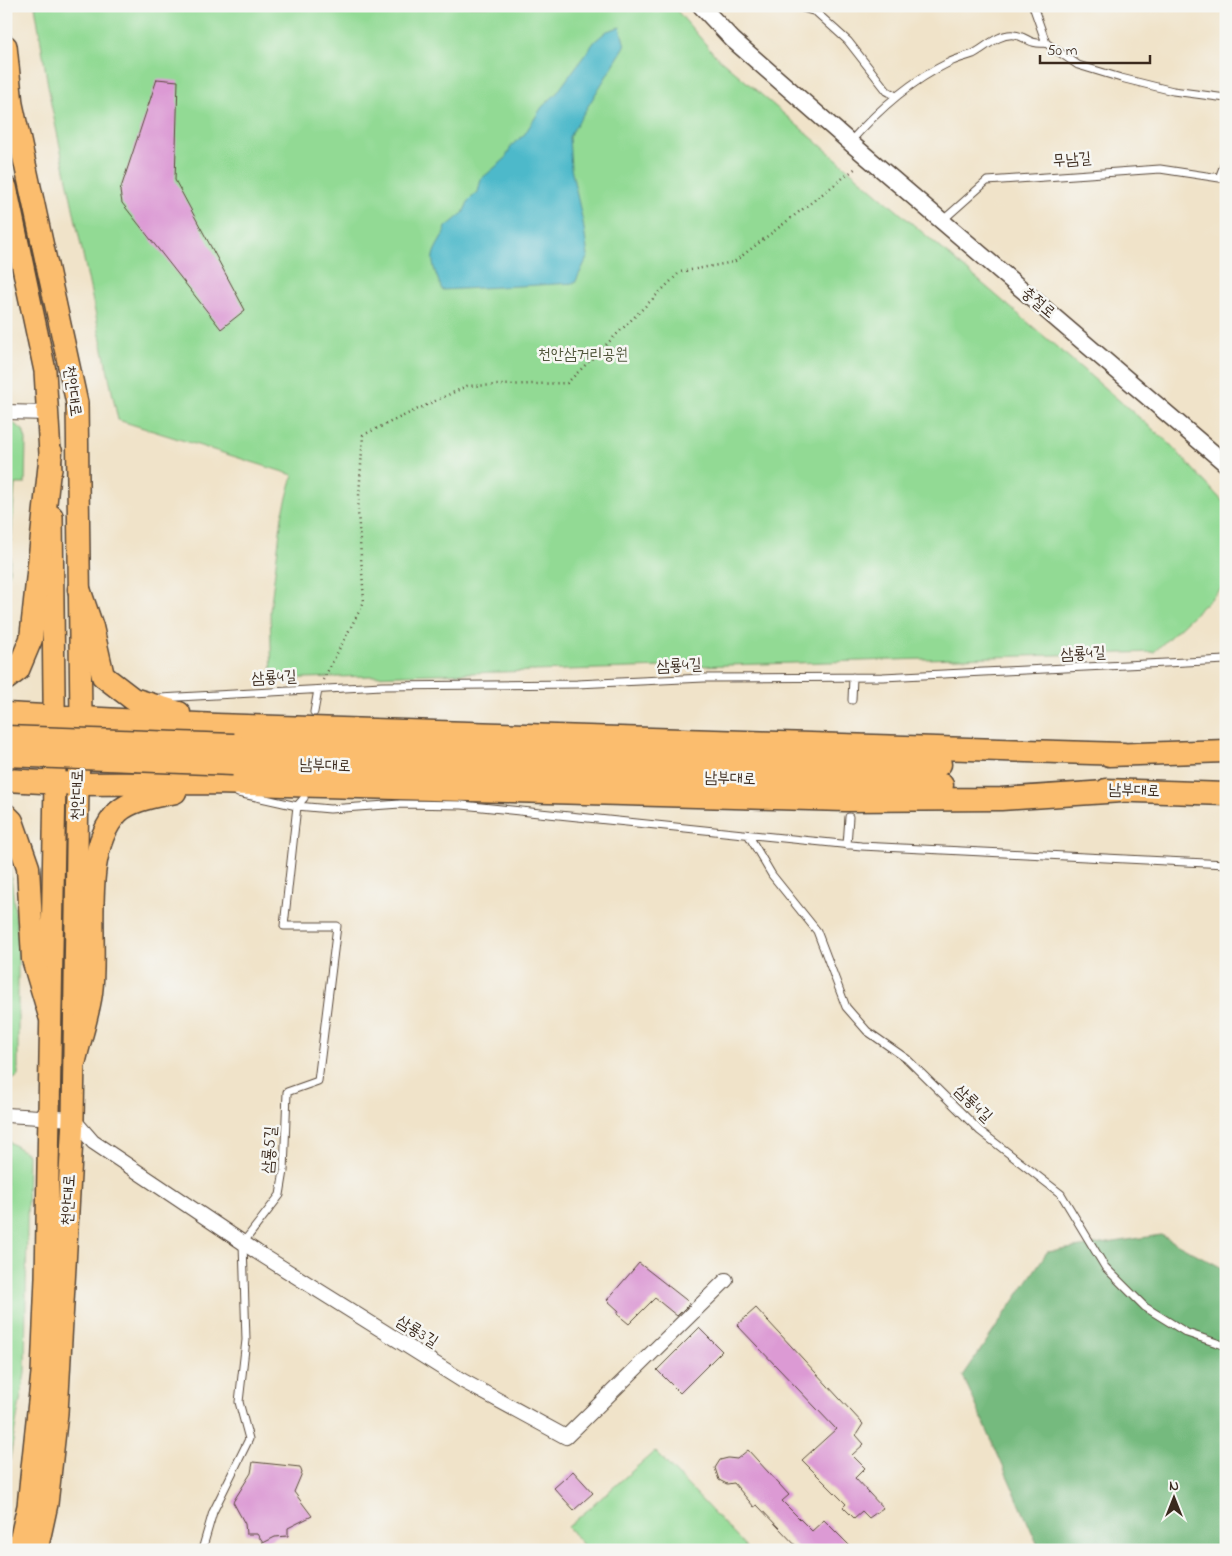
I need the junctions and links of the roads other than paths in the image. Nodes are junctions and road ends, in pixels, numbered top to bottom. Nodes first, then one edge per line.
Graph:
1 (701, 6) edge
2 (796, 6) edge
3 (1033, 6) edge
4 (1046, 43) junction
5 (6, 46) edge
6 (896, 96) junction
7 (1226, 98) edge
8 (850, 143) junction
9 (1226, 160) edge
10 (1223, 179) edge
11 (6, 187) edge
12 (942, 221) junction
13 (6, 412) edge
14 (48, 413) junction
15 (51, 452) junction
16 (1226, 464) edge
17 (79, 589) junction
18 (1226, 660) edge
19 (853, 677) junction
20 (6, 679) edge
21 (318, 690) junction
22 (133, 699) junction
23 (852, 700) dead end
24 (314, 712) dead end
25 (6, 714) edge
26 (56, 715) junction
27 (81, 716) junction
28 (216, 725) junction
29 (6, 736) edge
30 (1226, 751) edge
31 (234, 754) junction
32 (1124, 754) junction
33 (6, 755) edge
34 (6, 780) edge
35 (56, 782) junction
36 (214, 783) junction
37 (78, 784) junction
38 (1120, 791) junction
39 (1226, 794) edge
40 (304, 798) dead end
41 (297, 806) junction
42 (6, 815) edge
43 (849, 817) dead end
44 (749, 836) junction
45 (847, 845) junction
46 (1225, 865) edge
47 (50, 1016) junction
48 (74, 1060) junction
49 (6, 1115) edge
50 (50, 1117) junction
51 (73, 1119) junction
52 (243, 1243) junction
53 (726, 1280) dead end
54 (1226, 1346) edge
55 (18, 1550) edge
56 (37, 1550) edge
57 (202, 1550) edge

1 - 8 street, 충절로
2 - 6 lane
3 - 4 lane
4 - 6 lane
4 - 7 lane
5 - 17 main road, 천안대로
6 - 8 lane
8 - 12 street, 충절로
9 - 10 lane, 무남길
10 - 12 lane, 무남길
11 - 14 main road, 천안대로
12 - 16 street, 충절로
13 - 14 street
14 - 15 main road, 천안대로
15 - 20 highway
15 - 26 main road, 천안대로
17 - 22 highway
17 - 27 main road, 천안대로
18 - 19 lane, 삼룡4길
19 - 21 lane, 삼룡4길
19 - 23 lane
21 - 22 lane, 삼룡4길
21 - 24 lane
22 - 28 highway
25 - 26 highway
26 - 27 highway
26 - 35 main road, 천안대로
27 - 28 highway
27 - 37 main road, 천안대로
28 - 32 highway
29 - 31 highway, bridge
30 - 32 highway, 남부대로
31 - 32 highway, 남부대로
31 - 33 highway, bridge
31 - 38 highway, 남부대로
34 - 35 highway
35 - 37 highway
35 - 47 main road, 천안대로
36 - 37 highway
36 - 38 highway
36 - 41 lane
36 - 48 highway
37 - 48 main road, 천안대로
38 - 39 highway, 남부대로
40 - 41 lane
41 - 44 lane
41 - 52 lane, 삼룡5길
42 - 47 highway
43 - 45 lane
44 - 45 lane
44 - 54 lane, 삼룡4길
45 - 46 lane
47 - 50 main road, 천안대로
48 - 51 main road, 천안대로
49 - 50 street
50 - 51 street
50 - 55 main road, 천안대로
51 - 52 street, 삼룡3길
51 - 56 main road, 천안대로
52 - 53 street, 삼룡3길
52 - 57 lane

